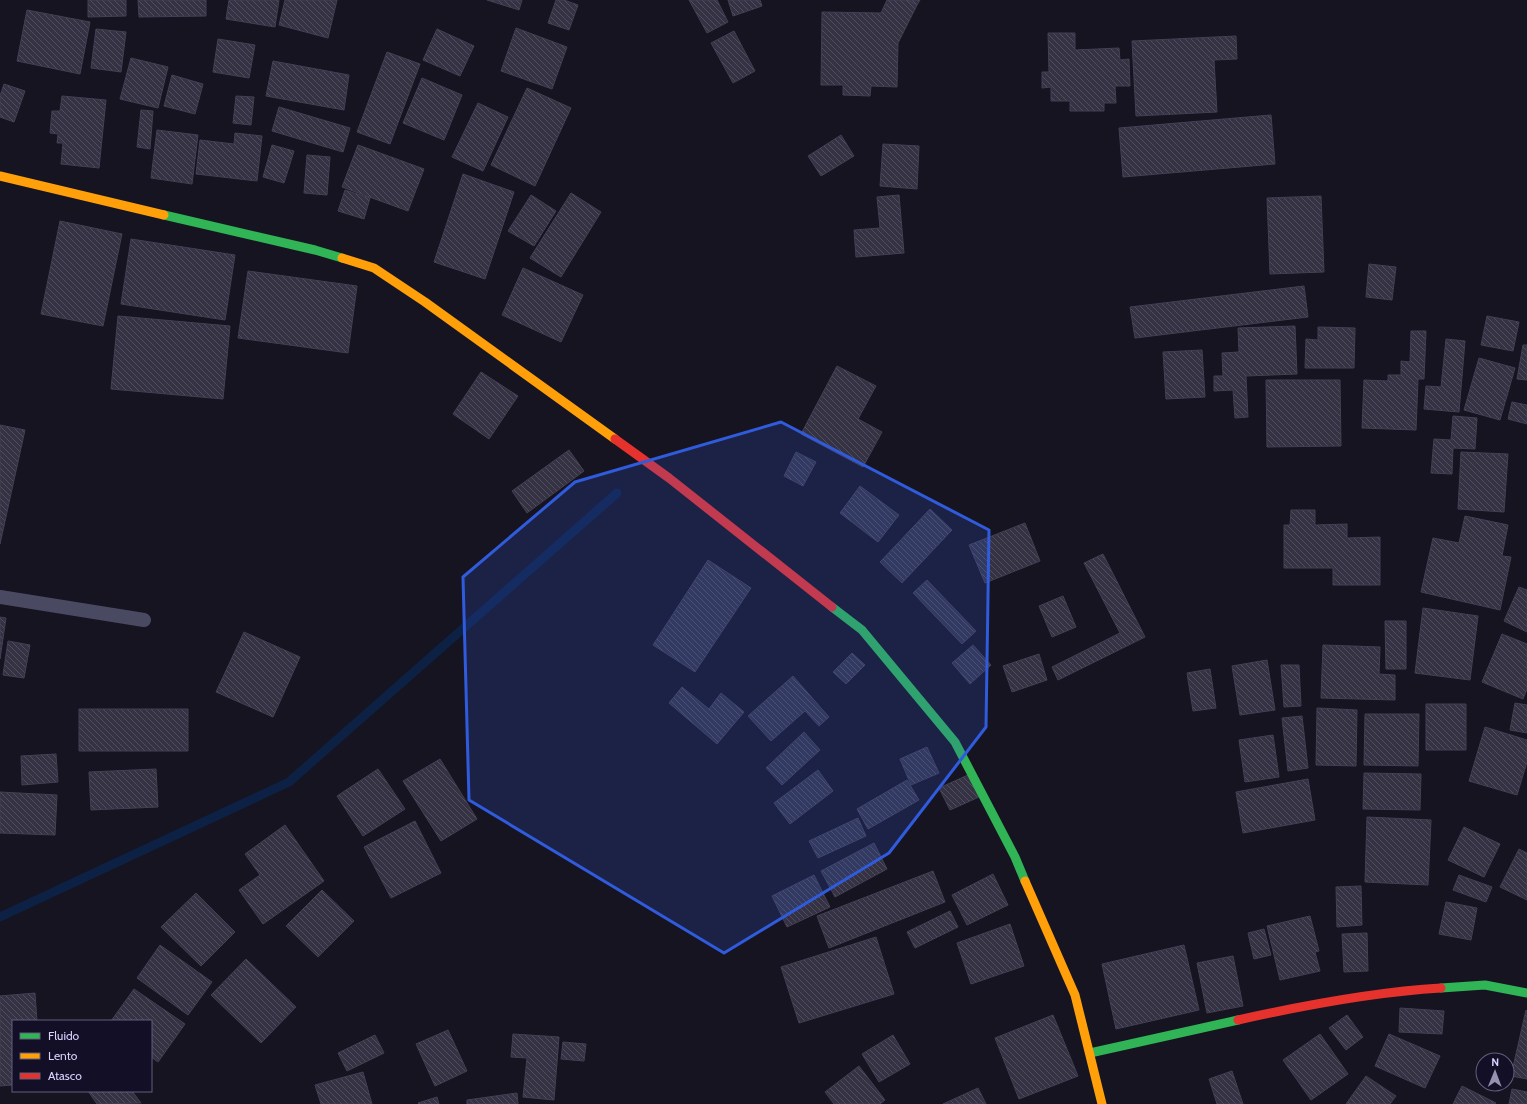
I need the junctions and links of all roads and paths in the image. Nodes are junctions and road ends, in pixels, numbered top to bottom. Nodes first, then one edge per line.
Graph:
1 (0, 176) edge
2 (0, 597) edge
3 (144, 620) dead end
4 (1527, 992) edge
5 (1090, 1053) junction
6 (1102, 1104) edge

1 - 5 street
2 - 3 lane
4 - 5 street
5 - 6 street

